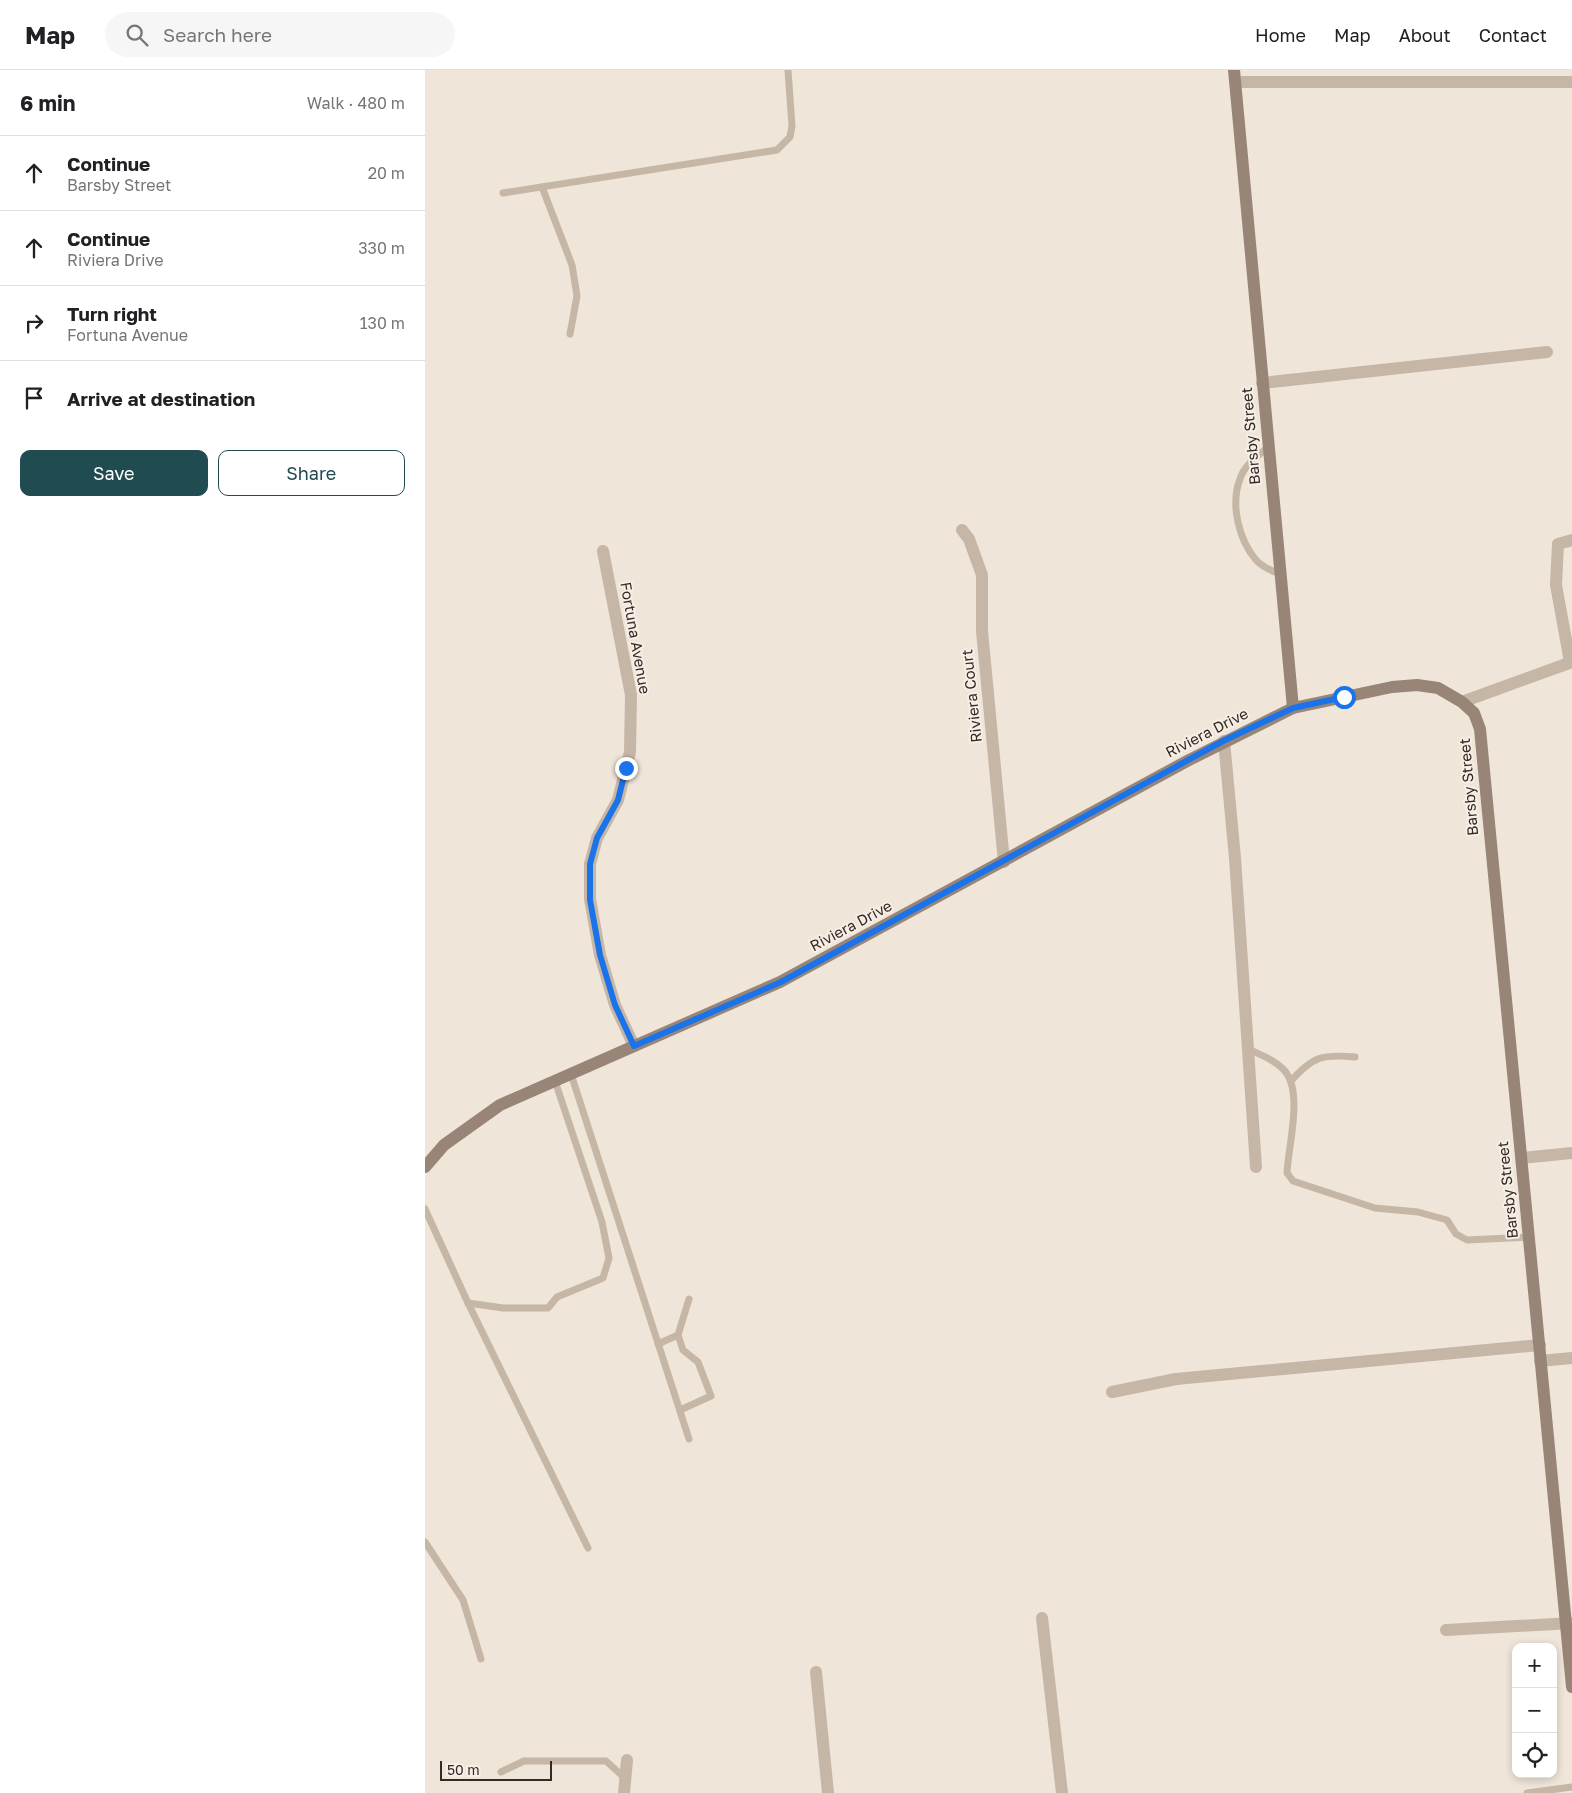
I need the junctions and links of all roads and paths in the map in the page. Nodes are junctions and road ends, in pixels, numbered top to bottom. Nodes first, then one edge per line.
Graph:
1 (789, 70) edge
2 (1234, 76) edge
3 (1572, 82) edge
4 (542, 187) junction
5 (503, 193) dead end
6 (570, 334) dead end
7 (1547, 352) dead end
8 (1262, 384) junction
9 (1268, 447) junction
10 (962, 530) dead end
11 (1572, 540) edge
12 (603, 551) dead end
13 (1280, 574) junction
14 (1571, 662) edge
15 (1463, 702) junction
16 (1293, 708) junction
17 (1223, 741) junction
18 (1004, 862) junction
19 (634, 1046) junction
20 (1247, 1049) junction
21 (1355, 1057) dead end
22 (571, 1074) junction
23 (555, 1081) junction
24 (1291, 1081) junction
25 (1572, 1153) edge
26 (1521, 1158) junction
27 (425, 1167) edge
28 (1256, 1167) dead end
29 (425, 1208) edge
30 (1529, 1237) junction
31 (689, 1298) dead end
32 (468, 1303) junction
33 (678, 1335) junction
34 (657, 1344) junction
35 (1540, 1345) junction
36 (1572, 1358) edge
37 (1540, 1361) junction
38 (1112, 1392) dead end
39 (680, 1410) junction
40 (689, 1439) dead end
41 (425, 1542) edge
42 (588, 1548) dead end
43 (1042, 1618) dead end
44 (1569, 1624) edge
45 (1445, 1630) dead end
46 (481, 1659) dead end
47 (816, 1672) dead end
48 (1572, 1687) edge
49 (627, 1760) dead end
50 (501, 1772) dead end
51 (626, 1779) junction
52 (1572, 1787) edge
53 (624, 1793) edge
54 (828, 1793) edge
55 (1062, 1793) edge
56 (1527, 1793) edge

1 - 4 lane
2 - 3 street
2 - 8 street, Barsby Street
4 - 5 lane
4 - 6 lane
7 - 8 street
8 - 9 street, Barsby Street
9 - 13 street, Barsby Street
9 - 13 lane
10 - 18 street, Riviera Court
11 - 14 street
12 - 19 street, Fortuna Avenue
13 - 16 street, Barsby Street
14 - 15 street
15 - 16 street, Barsby Street
15 - 26 street, Barsby Street
16 - 17 street, Riviera Drive
17 - 18 street, Riviera Drive
17 - 20 street
18 - 19 street, Riviera Drive
19 - 22 street, Riviera Drive
20 - 24 lane
20 - 28 street
21 - 24 lane
22 - 23 street, Riviera Drive
22 - 34 lane
23 - 27 street, Riviera Drive
23 - 32 lane
24 - 30 lane
25 - 26 street
26 - 30 street, Barsby Street
29 - 32 lane
30 - 35 street, Barsby Street
31 - 33 lane
32 - 42 lane
33 - 34 lane
33 - 39 lane
34 - 39 lane
35 - 37 street, Barsby Street
35 - 38 street
36 - 37 street
37 - 44 street, Barsby Street
39 - 40 lane
41 - 46 lane
43 - 55 street
44 - 45 street
44 - 48 street, Barsby Street
47 - 54 street
49 - 51 street
50 - 51 lane
51 - 53 street
52 - 56 lane

